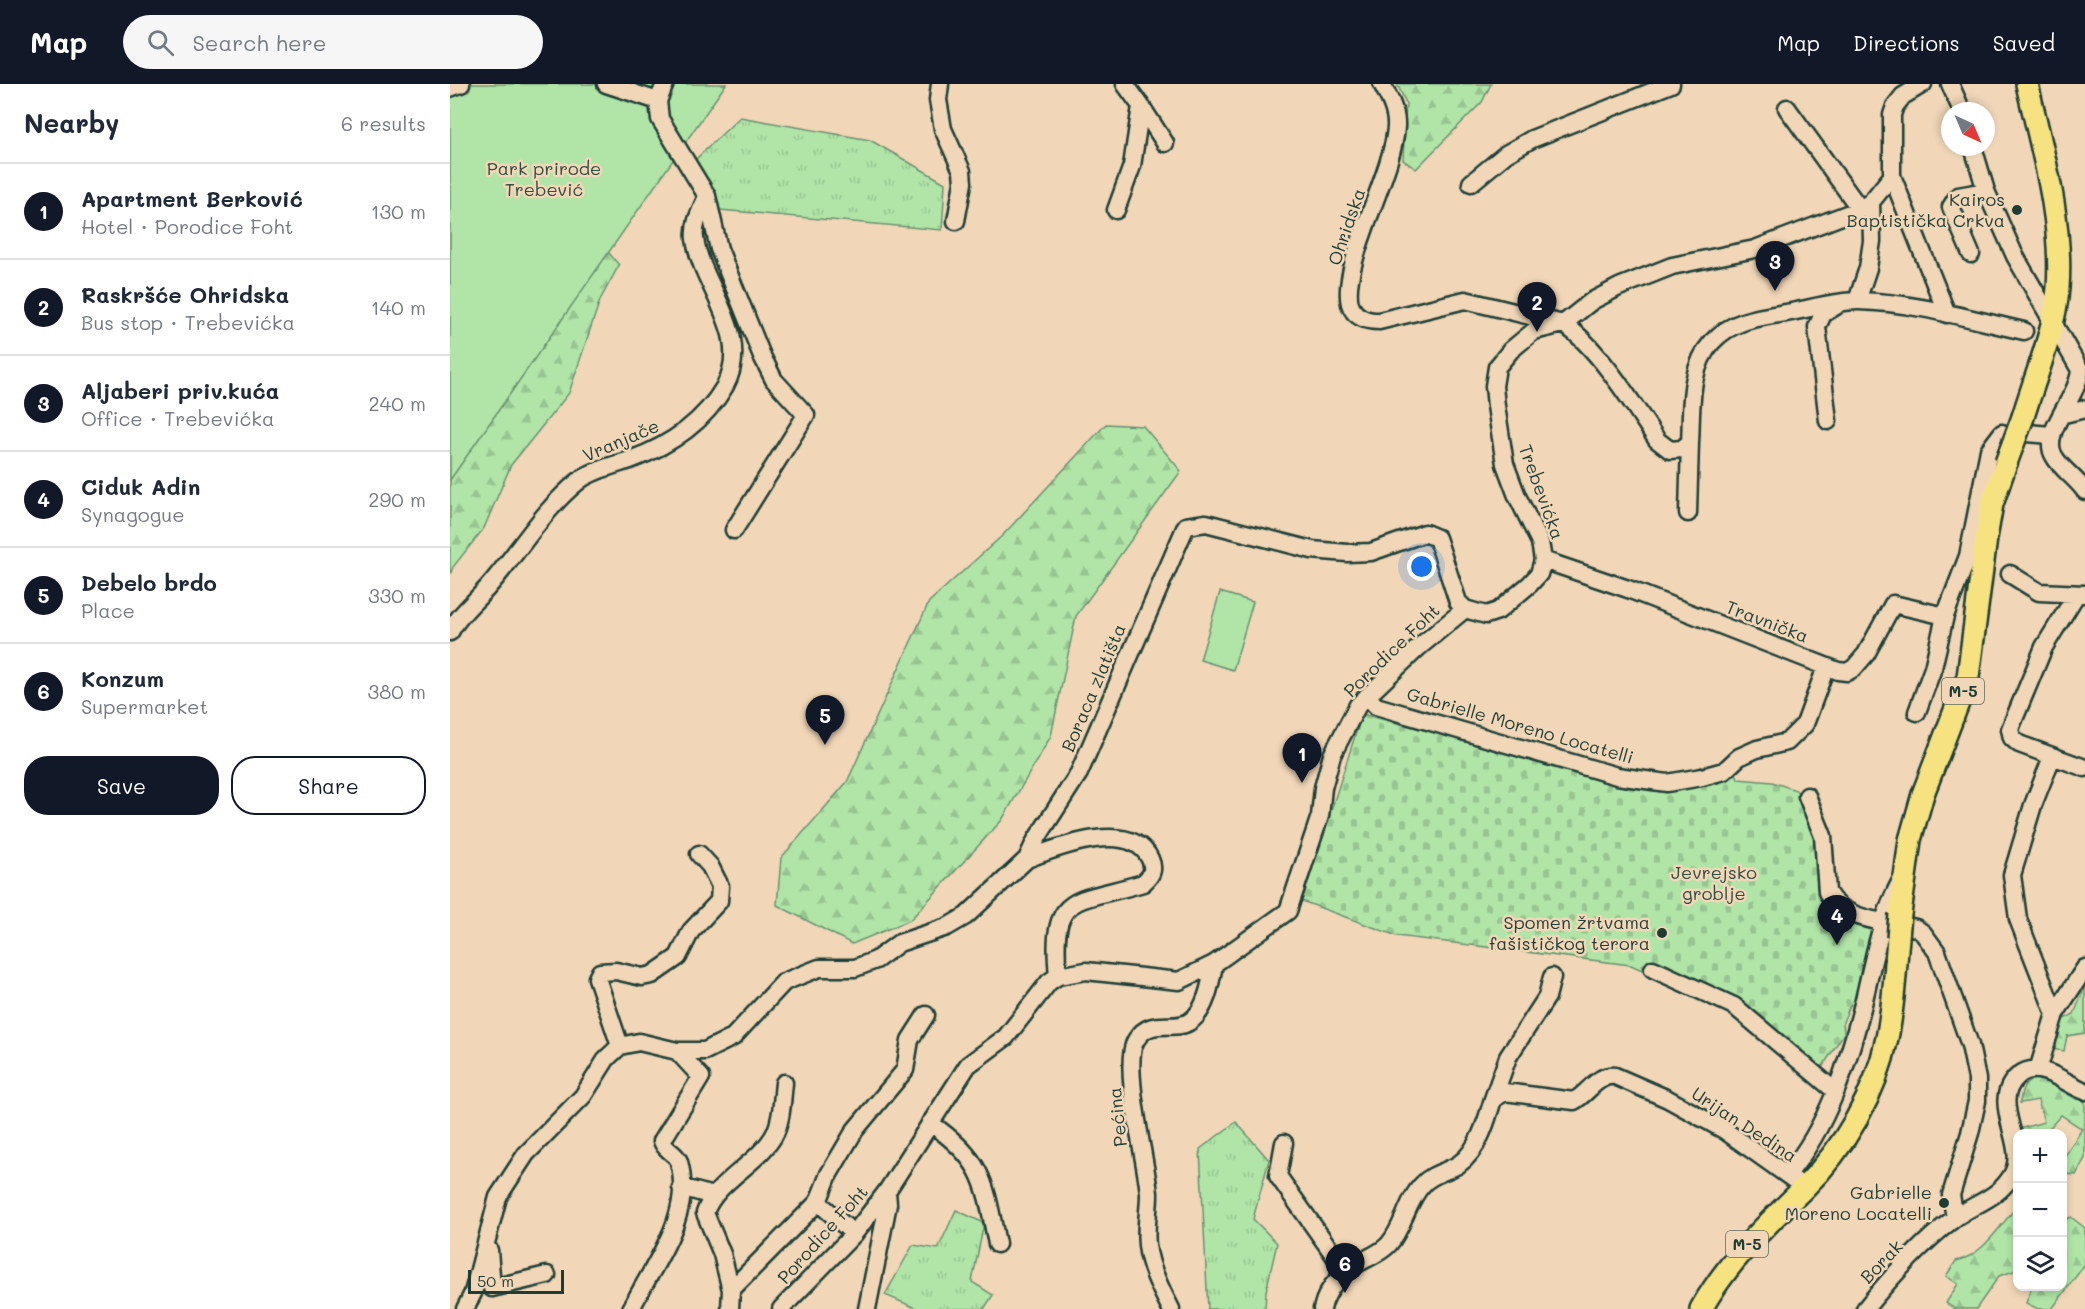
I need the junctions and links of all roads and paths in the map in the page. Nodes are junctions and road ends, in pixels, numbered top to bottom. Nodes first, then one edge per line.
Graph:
1 (461, 84) edge
2 (606, 84) edge
3 (665, 84) edge
4 (940, 84) edge
5 (1125, 84) edge
6 (1382, 84) edge
7 (1671, 84) edge
8 (1923, 84) edge
9 (1950, 84) edge
10 (2027, 84) edge
11 (450, 88) edge
12 (658, 101) junction
13 (1958, 102) edge
14 (1141, 106) junction
15 (1787, 108) dead end
16 (1165, 143) dead end
17 (1976, 156) edge
18 (1892, 176) junction
19 (1471, 183) dead end
20 (1986, 191) junction
21 (707, 196) junction
22 (1866, 206) junction
23 (1116, 210) dead end
24 (956, 222) dead end
25 (1971, 254) dead end
26 (1849, 302) junction
27 (1947, 314) junction
28 (2052, 320) junction
29 (1563, 324) junction
30 (2024, 331) dead end
31 (2085, 408) edge
32 (2064, 414) junction
33 (1828, 421) dead end
34 (2025, 425) junction
35 (2002, 433) dead end
36 (2051, 435) junction
37 (1690, 442) junction
38 (2085, 491) edge
39 (1688, 513) dead end
40 (734, 530) dead end
41 (1543, 560) junction
42 (2010, 574) dead end
43 (2081, 594) edge
44 (1465, 609) junction
45 (1945, 616) junction
46 (450, 632) edge
47 (1826, 667) junction
48 (1367, 696) junction
49 (1917, 712) dead end
50 (2052, 757) junction
51 (2085, 768) edge
52 (1807, 796) dead end
53 (699, 854) dead end
54 (1027, 859) junction
55 (1891, 918) junction
56 (1214, 964) junction
57 (2085, 968) edge
58 (1653, 969) dead end
59 (1058, 976) junction
60 (1552, 977) dead end
61 (2055, 1014) junction
62 (926, 1015) dead end
63 (620, 1046) junction
64 (677, 1051) junction
65 (2038, 1070) junction
66 (784, 1083) dead end
67 (1835, 1090) junction
68 (2085, 1090) edge
69 (1493, 1099) junction
70 (930, 1123) junction
71 (1284, 1143) dead end
72 (1795, 1181) junction
73 (487, 1187) dead end
74 (681, 1187) junction
75 (887, 1191) junction
76 (713, 1196) junction
77 (818, 1202) junction
78 (1955, 1218) junction
79 (489, 1225) junction
80 (854, 1234) junction
81 (997, 1244) dead end
82 (1346, 1272) junction
83 (547, 1275) dead end
84 (731, 1290) junction
85 (465, 1309) edge
86 (631, 1309) edge
87 (730, 1309) edge
88 (781, 1309) edge
89 (867, 1309) edge
90 (1171, 1309) edge
91 (1322, 1309) edge
92 (1701, 1309) edge
93 (1865, 1309) edge

1 - 11 street
2 - 12 street
3 - 12 street
4 - 24 street
5 - 14 street
6 - 29 street, Ohridska
7 - 19 street
8 - 18 street
9 - 13 street
10 - 28 main road, M-5
12 - 21 street
14 - 16 street
14 - 23 street
15 - 22 street
17 - 20 street
18 - 22 street
18 - 27 street
20 - 25 street
20 - 28 street
21 - 40 street
21 - 46 street, Vranjače
22 - 26 street
22 - 29 street, Trebevićka
26 - 27 street
26 - 33 street
26 - 37 street
27 - 30 street
28 - 32 street
28 - 34 main road, M-5
29 - 37 street
29 - 41 street, Trebevićka
31 - 32 street
32 - 36 street
34 - 36 street
34 - 55 main road, M-5, bridge
35 - 45 street
36 - 38 street
37 - 39 street
41 - 44 street, Trebevićka
41 - 47 street, Travnička
42 - 43 street
43 - 50 street
44 - 48 street, Porodice Foht
44 - 54 street, Boraca zlatišta
45 - 47 street, Travnička
45 - 49 street
47 - 48 street, Gabrielle Moreno Locatelli
48 - 56 street, Porodice Foht
50 - 51 street
50 - 61 street
52 - 55 street
53 - 63 street
54 - 59 street, Boraca zlatišta
54 - 64 street, Boraca zlatišta
55 - 67 street
55 - 72 main road, M-5, bridge
55 - 78 street
56 - 59 street, Porodice Foht
56 - 90 street, Pećina
57 - 61 street
58 - 67 street
59 - 70 street, Porodice Foht
60 - 69 street
61 - 65 street
62 - 77 street
63 - 64 street, Boraca zlatišta
63 - 79 street
64 - 74 street
65 - 68 street
65 - 78 street
66 - 76 street
67 - 72 street
69 - 72 street, Urijan Dedina
69 - 82 street
70 - 75 street, Porodice Foht
70 - 81 street
71 - 82 street
72 - 92 main road, M-5
73 - 79 street
74 - 76 street
74 - 86 street
75 - 80 street, Porodice Foht
75 - 89 street
76 - 84 street
77 - 80 street
77 - 84 street
78 - 93 street, Borak
79 - 83 street
79 - 85 street
80 - 88 street, Porodice Foht
82 - 91 street
84 - 87 street

